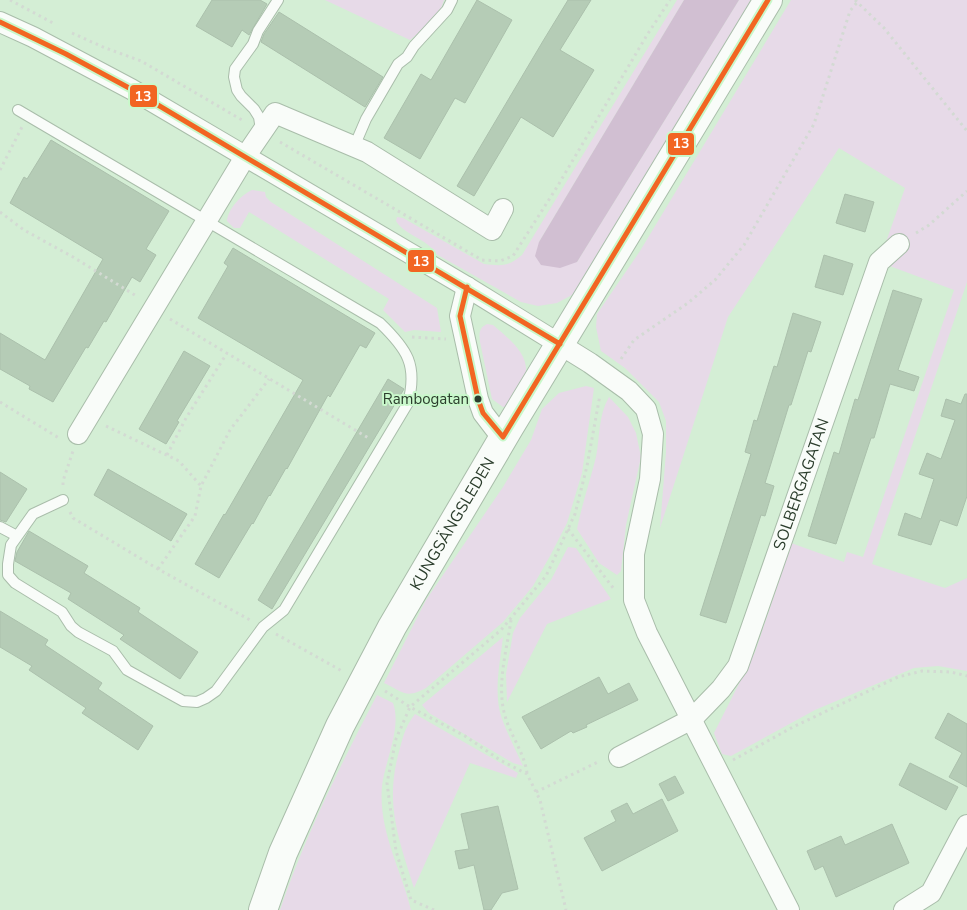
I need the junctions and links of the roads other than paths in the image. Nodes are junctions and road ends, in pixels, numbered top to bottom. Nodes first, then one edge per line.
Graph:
1 (278, 0) edge
2 (452, 0) edge
3 (768, 0) edge
4 (0, 22) edge
5 (18, 110) dead end
6 (261, 132) junction
7 (358, 138) junction
8 (246, 156) junction
9 (503, 209) dead end
10 (207, 220) junction
11 (899, 244) road end
12 (467, 287) junction
13 (560, 344) junction
14 (80, 432) road end
15 (503, 437) junction
16 (62, 500) road end
17 (0, 527) edge
18 (18, 536) junction
19 (692, 720) junction
20 (619, 757) road end
21 (967, 825) edge
22 (263, 910) edge
23 (789, 910) edge
24 (904, 910) edge

1 - 6 lane
2 - 7 lane
3 - 13 main road, KUNGSÄNGSLEDEN
4 - 8 street
5 - 10 lane
6 - 7 street
6 - 8 street
7 - 9 street
8 - 10 street
8 - 12 street
10 - 14 street
10 - 18 lane
11 - 19 street, SOLBERGAGATAN
12 - 13 street
12 - 15 street
13 - 15 main road, KUNGSÄNGSLEDEN
13 - 19 street
15 - 22 main road, KUNGSÄNGSLEDEN
16 - 18 lane
17 - 18 lane
19 - 20 street, SOLBERGAGATAN
19 - 23 street
21 - 24 street

